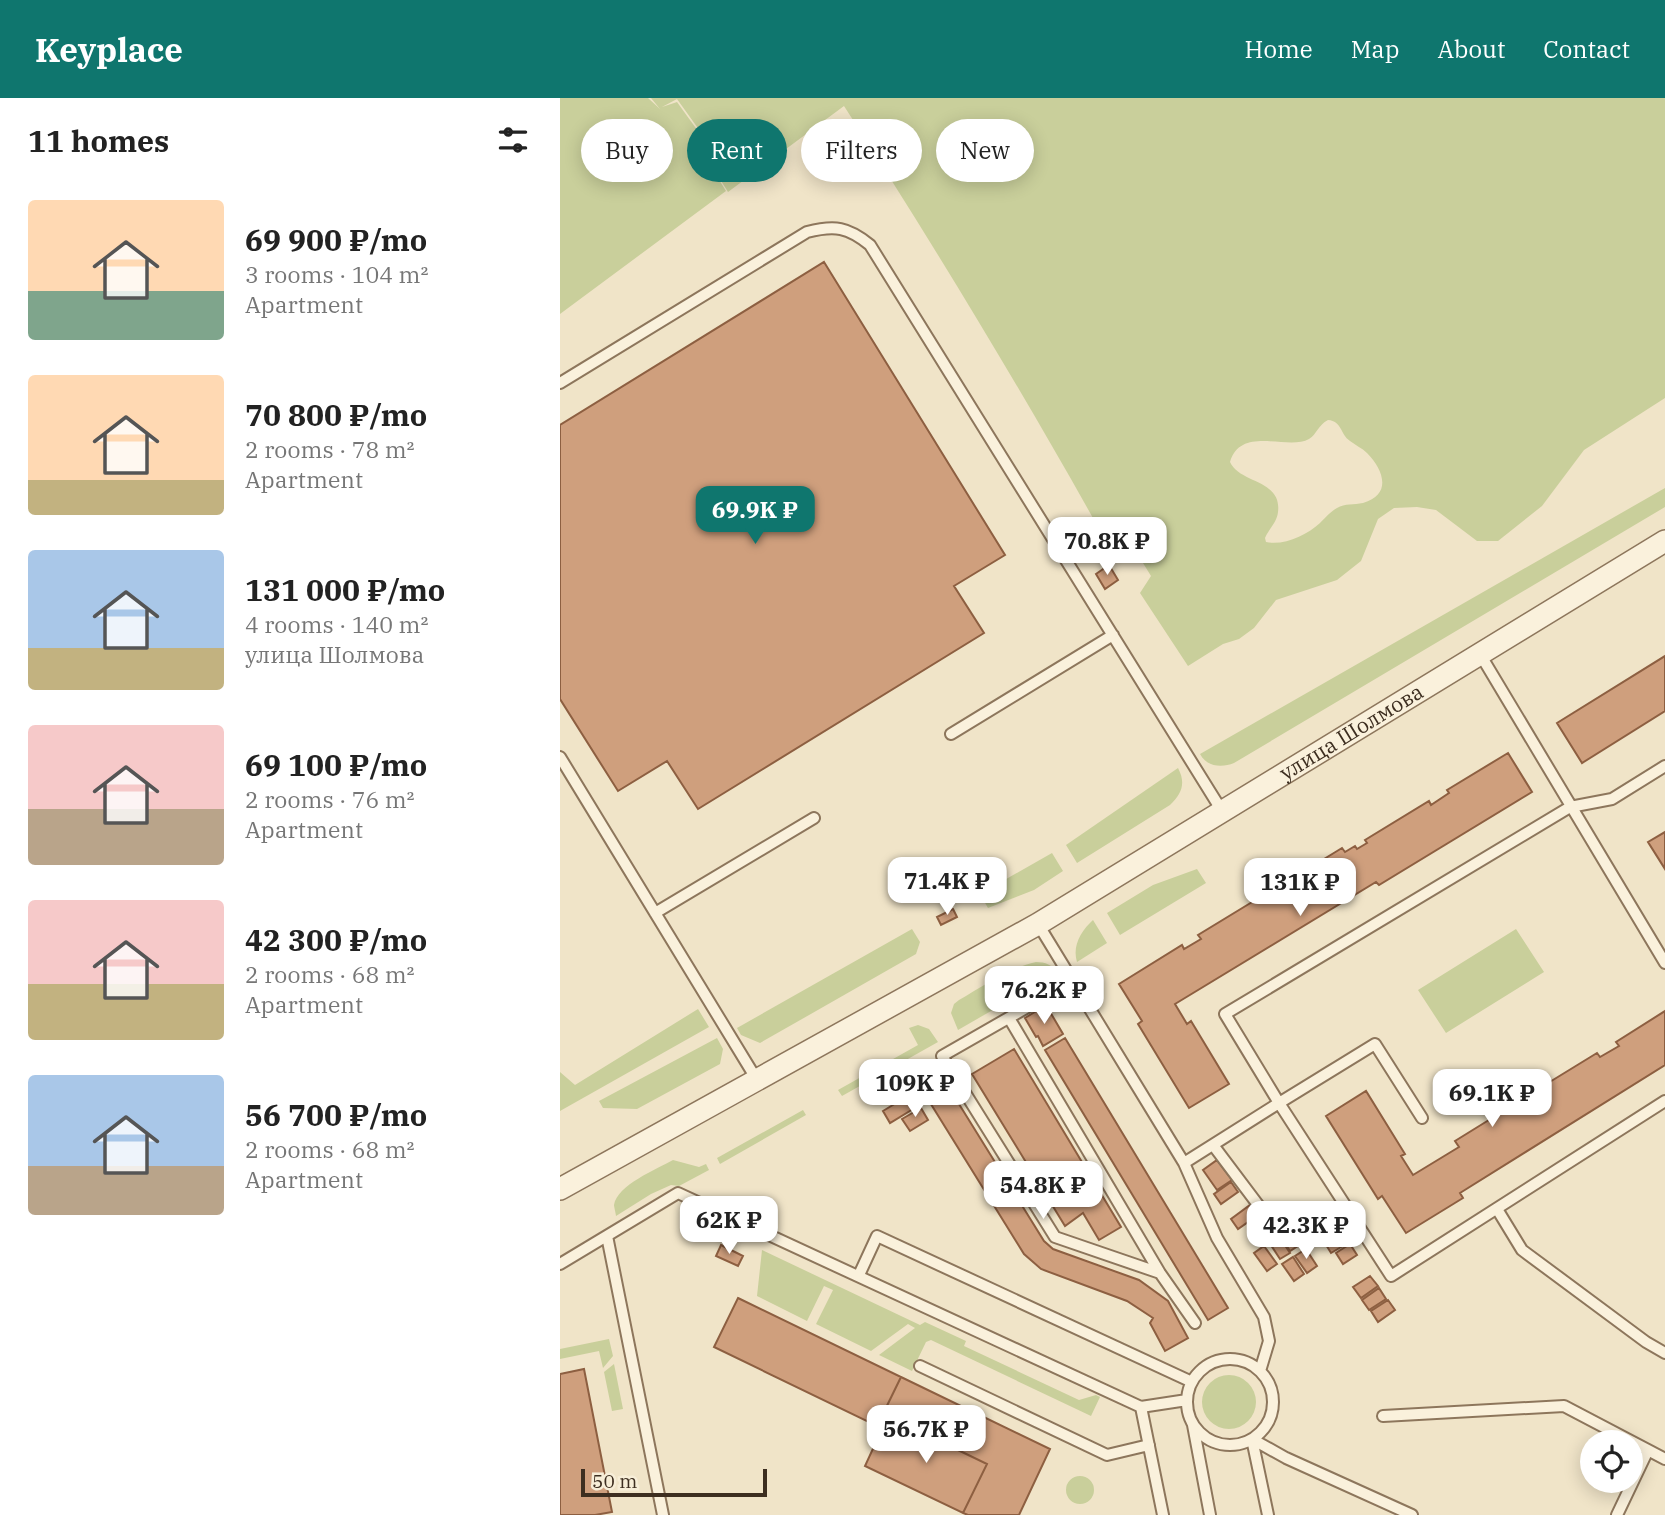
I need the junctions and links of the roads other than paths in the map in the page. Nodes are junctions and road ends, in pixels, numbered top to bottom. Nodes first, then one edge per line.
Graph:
1 (560, 383) edge
2 (1665, 541) edge
3 (1112, 635) junction
4 (1480, 654) junction
5 (951, 734) dead end
6 (560, 757) edge
7 (1665, 766) edge
8 (1570, 807) junction
9 (1222, 811) junction
10 (814, 818) dead end
11 (655, 914) junction
12 (1038, 923) junction
13 (1665, 963) edge
14 (1073, 981) junction
15 (1009, 1018) junction
16 (757, 1080) junction
17 (1665, 1101) edge
18 (1279, 1103) junction
19 (1422, 1118) dead end
20 (1213, 1145) junction
21 (1184, 1163) junction
22 (560, 1189) edge
23 (1497, 1209) junction
24 (1268, 1218) dead end
25 (607, 1236) junction
26 (560, 1264) edge
27 (1160, 1273) junction
28 (859, 1275) junction
29 (1195, 1323) dead end
30 (1665, 1353) edge
31 (920, 1366) dead end
32 (1260, 1371) junction
33 (1192, 1382) junction
34 (1187, 1400) junction
35 (1142, 1407) junction
36 (1383, 1416) dead end
37 (1192, 1422) junction
38 (1252, 1439) junction
39 (1149, 1445) junction
40 (1648, 1450) junction
41 (1665, 1459) edge
42 (663, 1515) edge
43 (1163, 1515) edge
44 (1210, 1515) edge
45 (1268, 1515) edge
46 (1412, 1515) edge
47 (1616, 1515) edge

1 - 3 lane
2 - 4 street, улица Шолмова
3 - 5 lane
3 - 9 lane
4 - 8 lane
4 - 9 street, улица Шолмова
6 - 11 lane
7 - 8 lane
8 - 13 lane
8 - 18 lane
9 - 12 street, улица Шолмова
10 - 11 lane
11 - 16 lane
12 - 14 lane
12 - 16 street, улица Шолмова
14 - 15 lane
14 - 21 lane
15 - 27 lane
15 - 27 lane
16 - 22 street, улица Шолмова
17 - 23 lane
18 - 19 lane
18 - 20 lane
18 - 23 lane
20 - 21 lane
20 - 24 lane
21 - 32 lane
23 - 30 lane
25 - 26 lane
25 - 28 lane
25 - 42 lane
27 - 29 lane
28 - 33 lane
28 - 35 lane
31 - 39 lane
32 - 33 lane
32 - 38 lane
33 - 34 lane
34 - 35 lane
34 - 37 lane
35 - 39 lane
36 - 40 lane
37 - 38 lane
37 - 44 lane
38 - 45 lane
38 - 46 lane
39 - 43 lane
40 - 41 lane
40 - 47 lane

